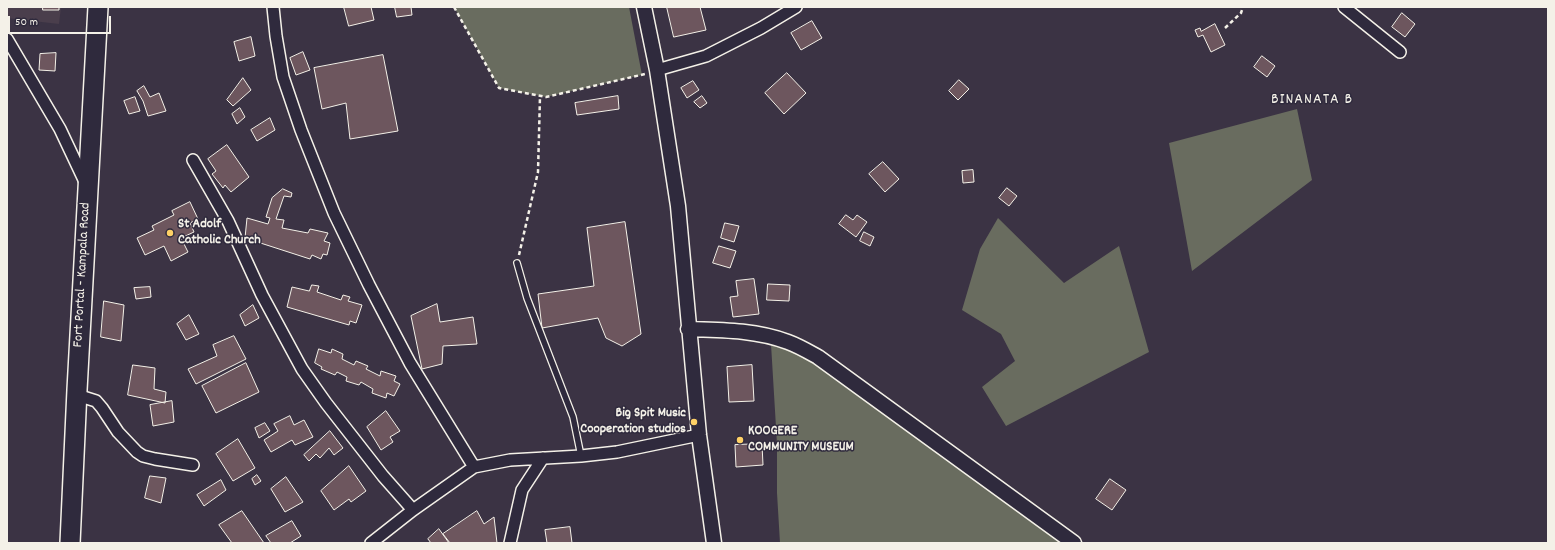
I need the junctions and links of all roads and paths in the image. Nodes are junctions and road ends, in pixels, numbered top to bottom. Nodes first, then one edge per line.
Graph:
1 (98, 7) edge
2 (273, 7) edge
3 (454, 7) edge
4 (644, 7) edge
5 (796, 7) edge
6 (1243, 7) edge
7 (1344, 7) edge
8 (1226, 28) dead end
9 (7, 39) edge
10 (1400, 52) dead end
11 (657, 70) junction
12 (540, 96) junction
13 (193, 160) dead end
14 (88, 190) junction
15 (517, 263) joint
16 (688, 329) junction
17 (77, 395) junction
18 (699, 435) junction
19 (581, 456) junction
20 (543, 458) junction
21 (193, 465) dead end
22 (474, 467) junction
23 (413, 510) junction
24 (70, 543) edge
25 (371, 543) edge
26 (510, 543) edge
27 (714, 543) edge
28 (1074, 543) edge

1 - 14 highway, Fort Portal - Kampala Road
2 - 22 street
3 - 12 path
4 - 11 street
5 - 11 street
6 - 8 path
7 - 10 street
9 - 14 street
11 - 12 path
11 - 16 street
12 - 15 path
13 - 23 street
14 - 17 highway, Fort Portal - Kampala Road
15 - 19 lane
16 - 18 street
16 - 28 street
17 - 21 street
17 - 24 highway, Fort Portal - Kampala Road
18 - 19 street
18 - 27 street
19 - 20 street
20 - 22 street
20 - 26 street
22 - 23 street
23 - 25 street

